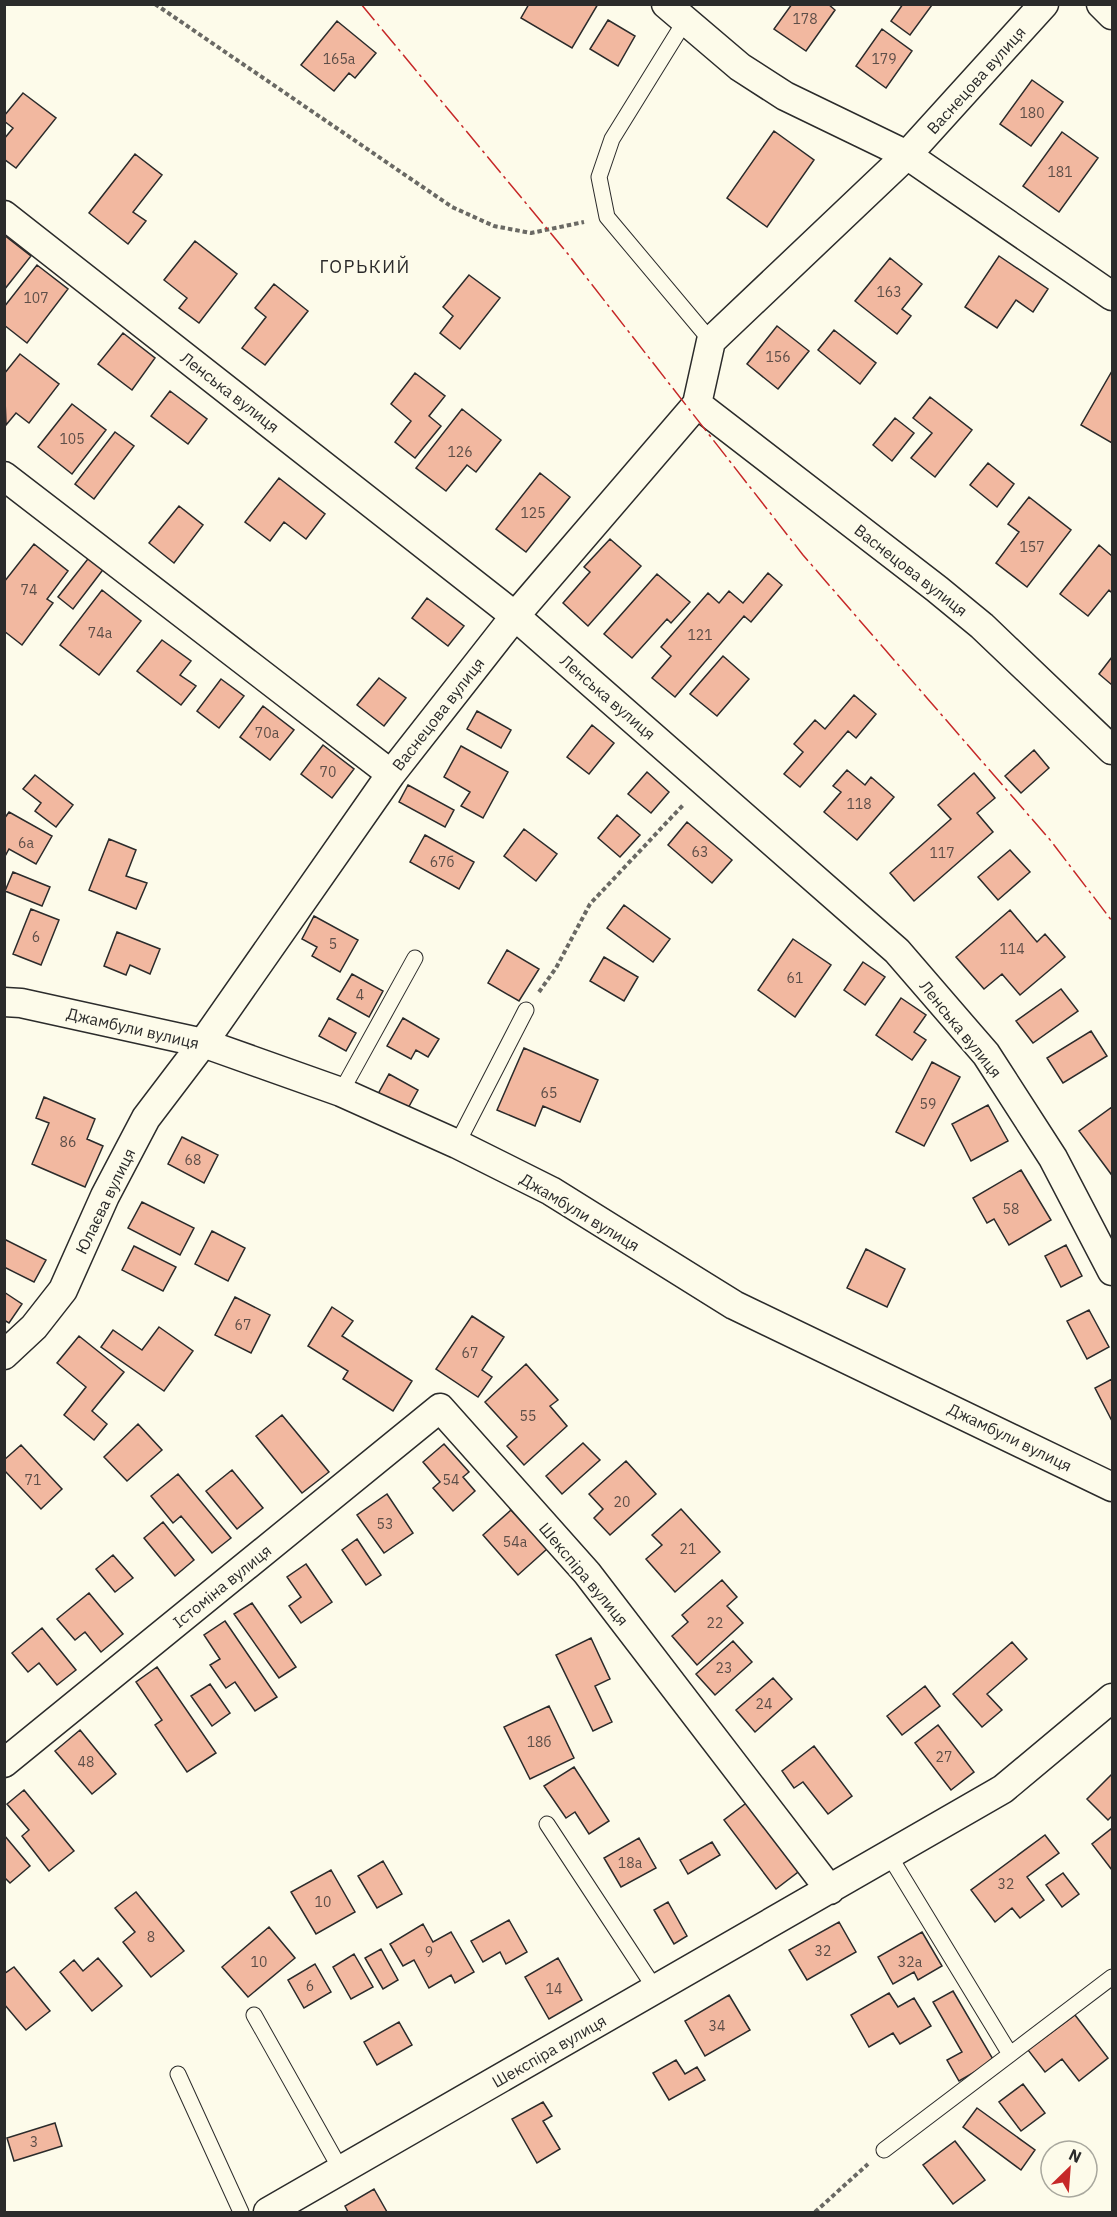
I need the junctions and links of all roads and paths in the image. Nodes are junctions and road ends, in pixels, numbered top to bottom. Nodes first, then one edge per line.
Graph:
1 (155, 4) edge
2 (1044, 4) edge
3 (1101, 4) edge
4 (676, 13) edge
5 (1113, 15) edge
6 (908, 155) junction
7 (4, 215) edge
8 (607, 217) junction
9 (1113, 296) edge
10 (711, 341) junction
11 (697, 404) junction
12 (4, 476) edge
13 (515, 616) junction
14 (1113, 750) edge
15 (391, 774) junction
16 (705, 782) junction
17 (415, 958) dead end
18 (10, 998) edge
19 (526, 1010) joint
20 (203, 1043) junction
21 (341, 1092) junction
22 (457, 1144) junction
23 (1113, 1271) edge
24 (4, 1355) edge
25 (440, 1408) joint
26 (1113, 1487) edge
27 (1113, 1698) edge
28 (4, 1763) edge
29 (547, 1824) dead end
30 (889, 1855) junction
31 (830, 1890) junction
32 (1113, 1977) edge
33 (656, 1990) junction
34 (254, 2015) dead end
35 (1010, 2054) junction
36 (178, 2074) dead end
37 (884, 2150) joint
38 (341, 2170) junction
39 (241, 2212) edge
40 (268, 2212) edge
41 (815, 2212) edge

1 - 8 path
2 - 6 street, Васнецова вулиця
3 - 5 street
4 - 6 street
4 - 8 lane
6 - 9 street
6 - 10 street, Васнецова вулиця
7 - 13 street, Ленська вулиця
8 - 10 lane
10 - 11 street, Васнецова вулиця
11 - 13 street, Васнецова вулиця
11 - 14 street, Васнецова вулиця
12 - 15 street
13 - 15 street, Васнецова вулиця
13 - 16 street, Ленська вулиця
15 - 20 street, Васнецова вулиця
16 - 19 path
16 - 23 street, Ленська вулиця
17 - 21 lane
18 - 20 street, Джамбули вулиця
19 - 22 lane
20 - 21 street, Джамбули вулиця
20 - 24 street, Юлаєва вулиця
21 - 22 street, Джамбули вулиця
22 - 26 street, Джамбули вулиця
25 - 28 street, Істоміна вулиця
25 - 31 street, Шекспіра вулиця
27 - 30 street, Шекспіра вулиця
29 - 33 lane
30 - 31 street, Шекспіра вулиця
30 - 35 lane
31 - 33 street, Шекспіра вулиця
32 - 35 lane
33 - 38 street, Шекспіра вулиця
34 - 38 lane
35 - 37 lane
36 - 39 lane
37 - 41 path
38 - 40 street, Шекспіра вулиця

